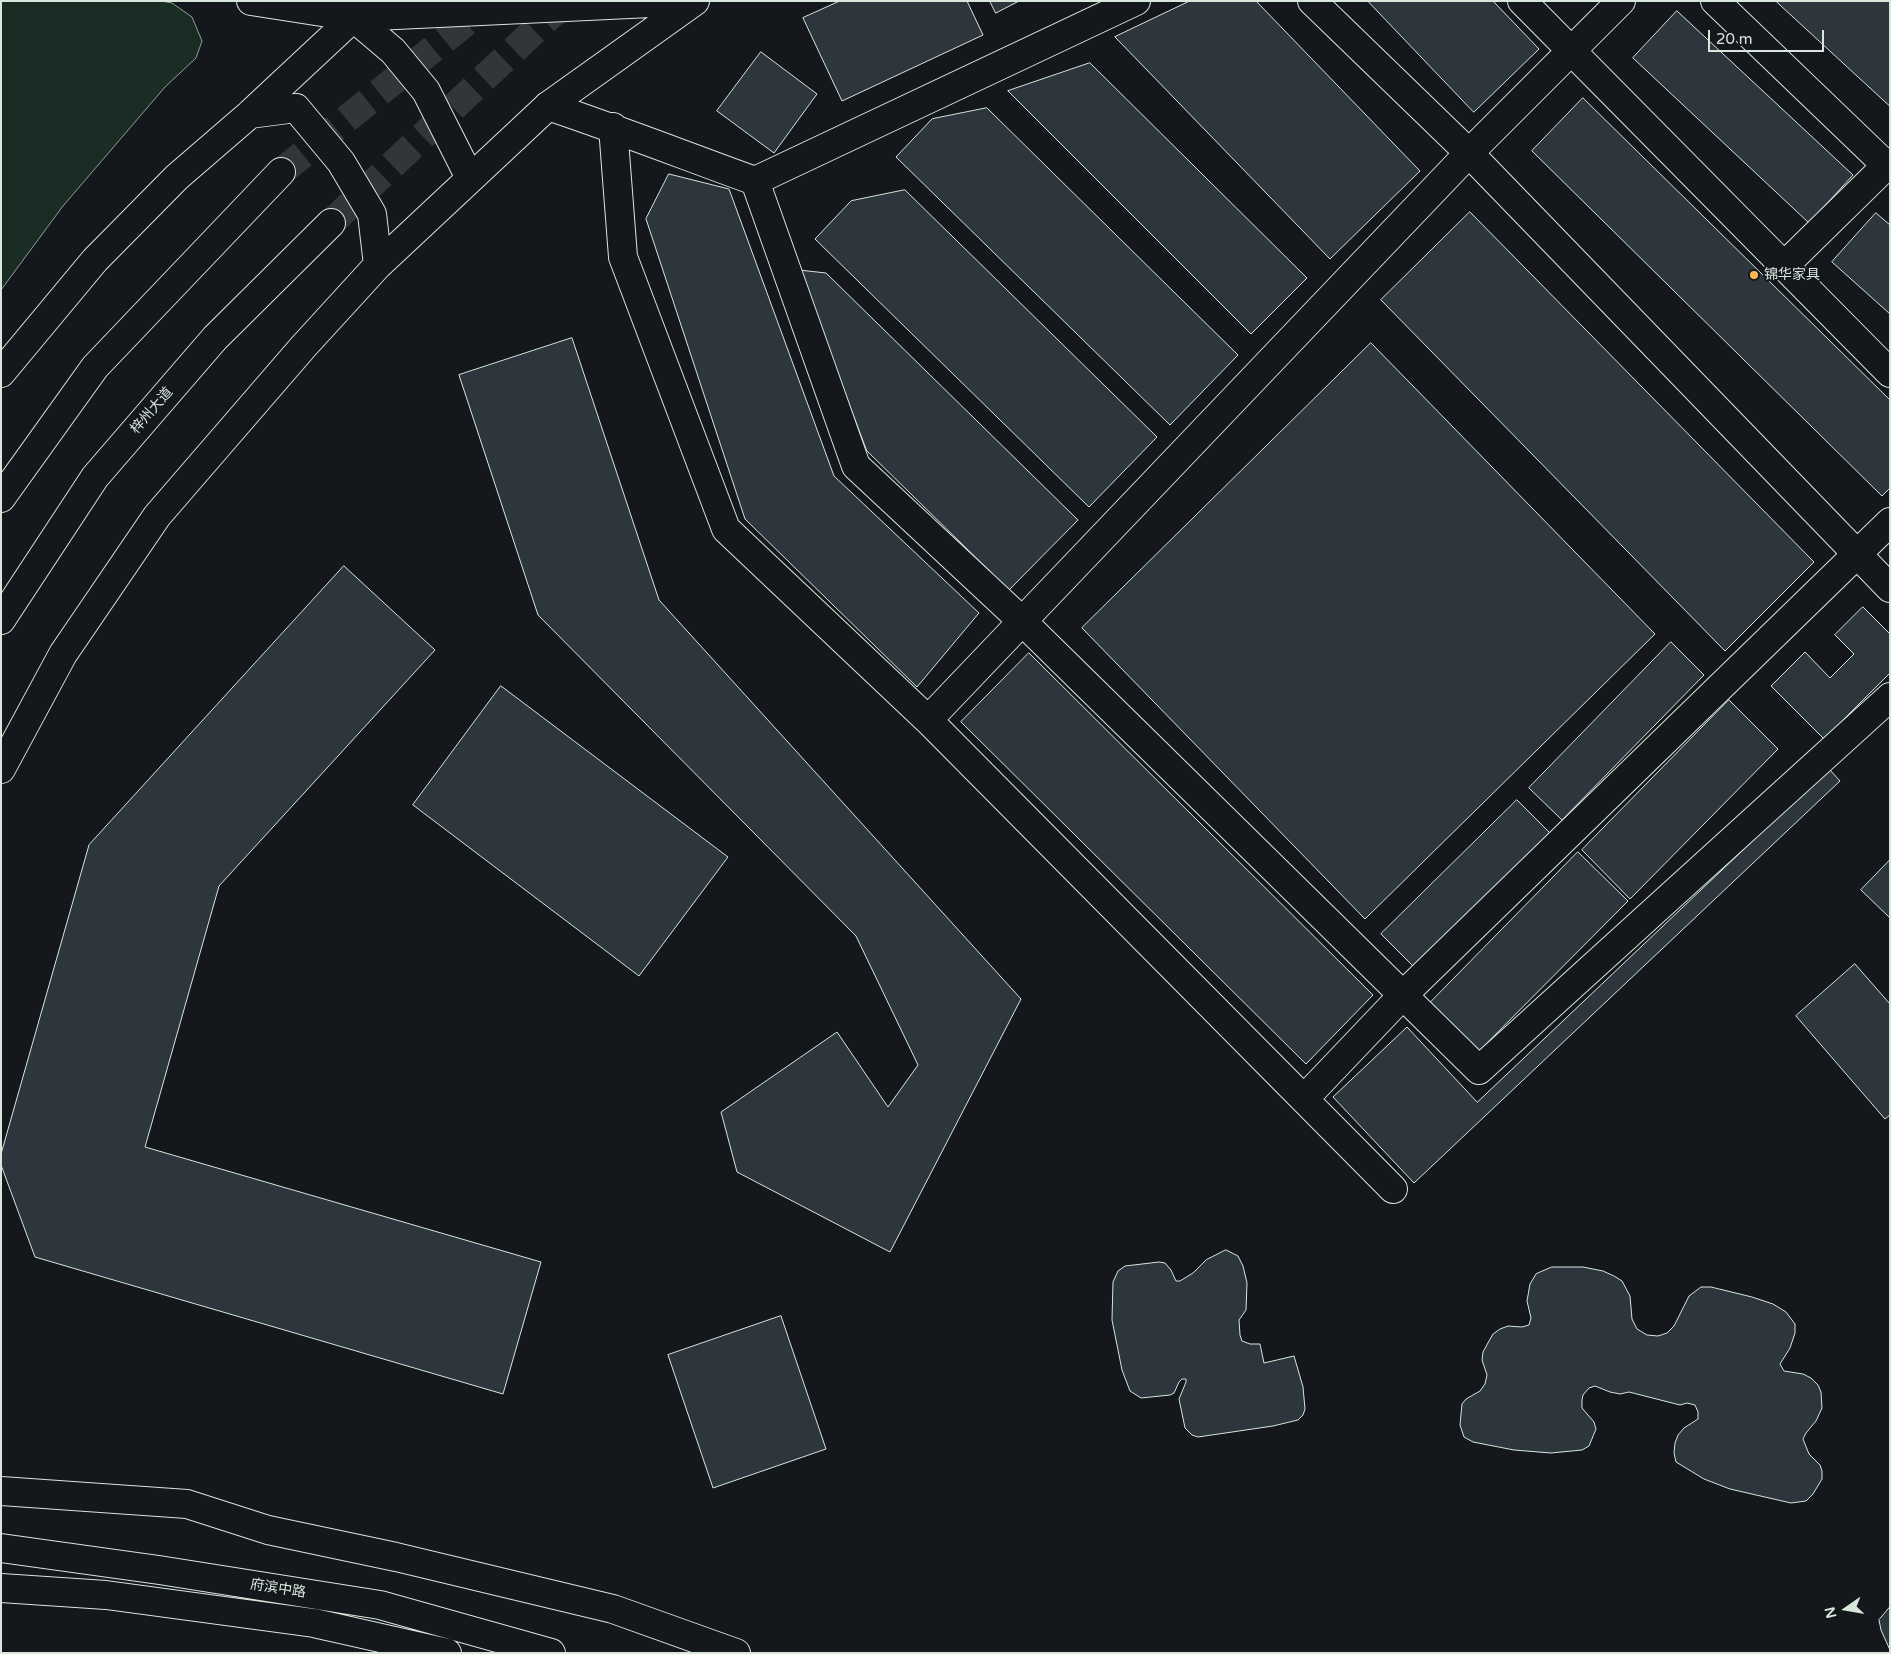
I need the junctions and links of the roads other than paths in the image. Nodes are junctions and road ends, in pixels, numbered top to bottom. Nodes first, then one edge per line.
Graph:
1 (251, 1) edge
2 (332, 1) edge
3 (387, 1) edge
4 (694, 1) edge
5 (1136, 1) edge
6 (1312, 1) edge
7 (1522, 1) edge
8 (1621, 1) edge
9 (1715, 1) edge
10 (354, 17) junction
11 (1571, 51) junction
12 (548, 106) junction
13 (250, 114) junction
14 (613, 127) junction
15 (1469, 153) junction
16 (1888, 166) edge
17 (281, 172) tunnel mouth
18 (470, 178) junction
19 (755, 181) junction
20 (331, 223) tunnel mouth
21 (378, 265) junction
22 (1784, 266) junction
23 (1, 373) edge
24 (1890, 373) edge
25 (1, 498) edge
26 (1890, 522) edge
27 (1857, 554) junction
28 (1890, 588) edge
29 (1, 620) edge
30 (1022, 621) junction
31 (1890, 697) edge
32 (928, 720) junction
33 (1, 769) edge
34 (1403, 995) junction
35 (1304, 1099) junction
36 (1393, 1189) dead end
37 (1, 1491) edge
38 (1, 1548) edge
39 (1, 1588) edge
40 (447, 1653) edge
41 (551, 1653) edge
42 (736, 1653) edge

1 - 10 main road
2 - 10 main road
3 - 10 main road
4 - 10 main road
4 - 12 main road
5 - 19 main road
6 - 15 main road
7 - 11 main road
8 - 11 main road
9 - 16 main road
10 - 13 main road
10 - 18 main road
11 - 15 main road
11 - 22 main road
12 - 14 main road
12 - 18 main road
13 - 21 main road
13 - 23 main road
14 - 19 main road
14 - 32 main road
15 - 27 main road
15 - 30 main road
16 - 22 main road
17 - 25 main road
18 - 21 main road
19 - 30 main road
20 - 29 main road, 梓州大道
21 - 33 main road
22 - 24 main road
26 - 27 main road
27 - 28 main road
27 - 34 main road
30 - 32 main road
30 - 34 main road
31 - 34 main road
32 - 35 main road
34 - 35 main road
35 - 36 main road
37 - 42 main road
38 - 41 main road, 府滨中路
39 - 40 main road

